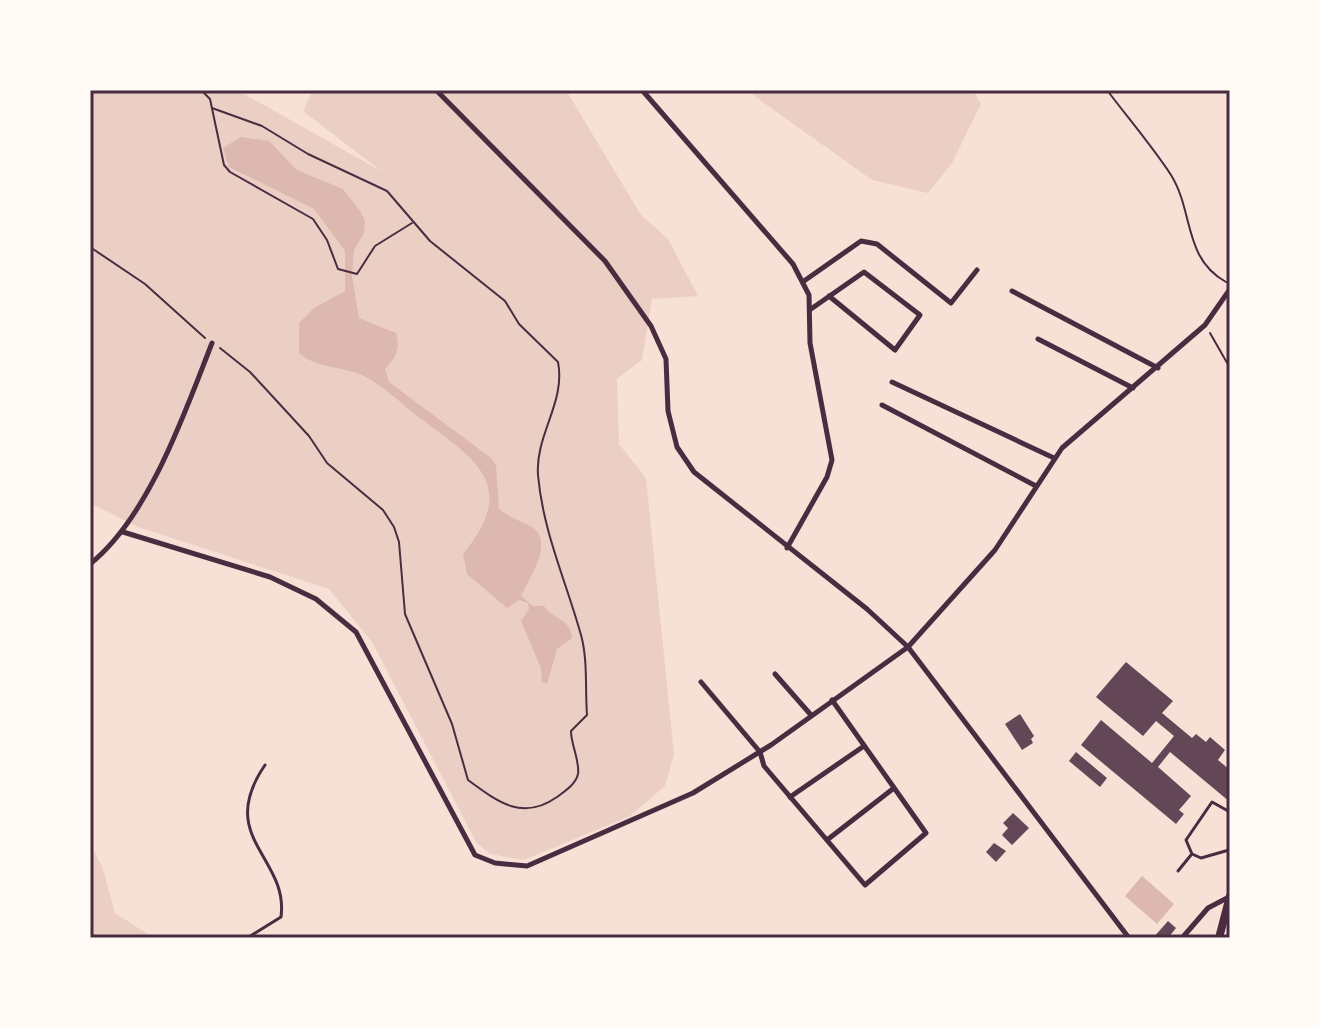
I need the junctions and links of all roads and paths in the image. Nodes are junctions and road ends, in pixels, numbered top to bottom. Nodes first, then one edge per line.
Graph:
1 (201, 90) edge
2 (436, 90) edge
3 (642, 90) edge
4 (1107, 90) edge
5 (212, 108) junction
6 (412, 223) junction
7 (90, 247) edge
8 (977, 270) dead end
9 (804, 281) junction
10 (1230, 286) edge
11 (1012, 291) dead end
12 (829, 296) junction
13 (810, 310) junction
14 (1205, 325) junction
15 (1038, 339) dead end
16 (212, 343) junction
17 (1158, 368) junction
18 (1230, 368) edge
19 (892, 382) dead end
20 (1134, 389) junction
21 (882, 405) dead end
22 (1054, 458) junction
23 (1036, 486) junction
24 (123, 532) junction
25 (787, 548) junction
26 (90, 564) edge
27 (908, 647) junction
28 (775, 674) dead end
29 (701, 682) dead end
30 (832, 700) junction
31 (811, 715) junction
32 (864, 746) junction
33 (760, 752) junction
34 (265, 765) dead end
35 (894, 788) junction
36 (790, 797) junction
37 (1230, 812) edge
38 (827, 840) junction
39 (1230, 841) edge
40 (1230, 850) edge
41 (1192, 854) junction
42 (1178, 871) dead end
43 (1230, 897) edge
44 (247, 938) edge
45 (1129, 938) edge
46 (1182, 938) edge
47 (1219, 938) edge

1 - 5 path
2 - 25 street
3 - 9 street
4 - 10 path
5 - 6 path
5 - 6 path
6 - 16 path
7 - 16 path
8 - 9 street
9 - 13 street
10 - 14 street
11 - 17 street
12 - 12 street
12 - 13 street
13 - 25 street
14 - 17 street
14 - 18 path
15 - 20 street
16 - 24 street
17 - 20 street
19 - 22 street
20 - 22 street
21 - 23 street
22 - 23 street
23 - 27 street
24 - 26 street
24 - 33 street
25 - 27 street
27 - 30 street
27 - 45 street
28 - 31 street
29 - 33 street
30 - 31 street
30 - 32 street
31 - 33 street
32 - 35 street
32 - 36 street
33 - 36 street
34 - 44 lane
35 - 38 street
35 - 38 street
36 - 38 street
37 - 41 lane
39 - 40 lane
40 - 41 lane
41 - 42 lane
43 - 46 street
43 - 47 main road

